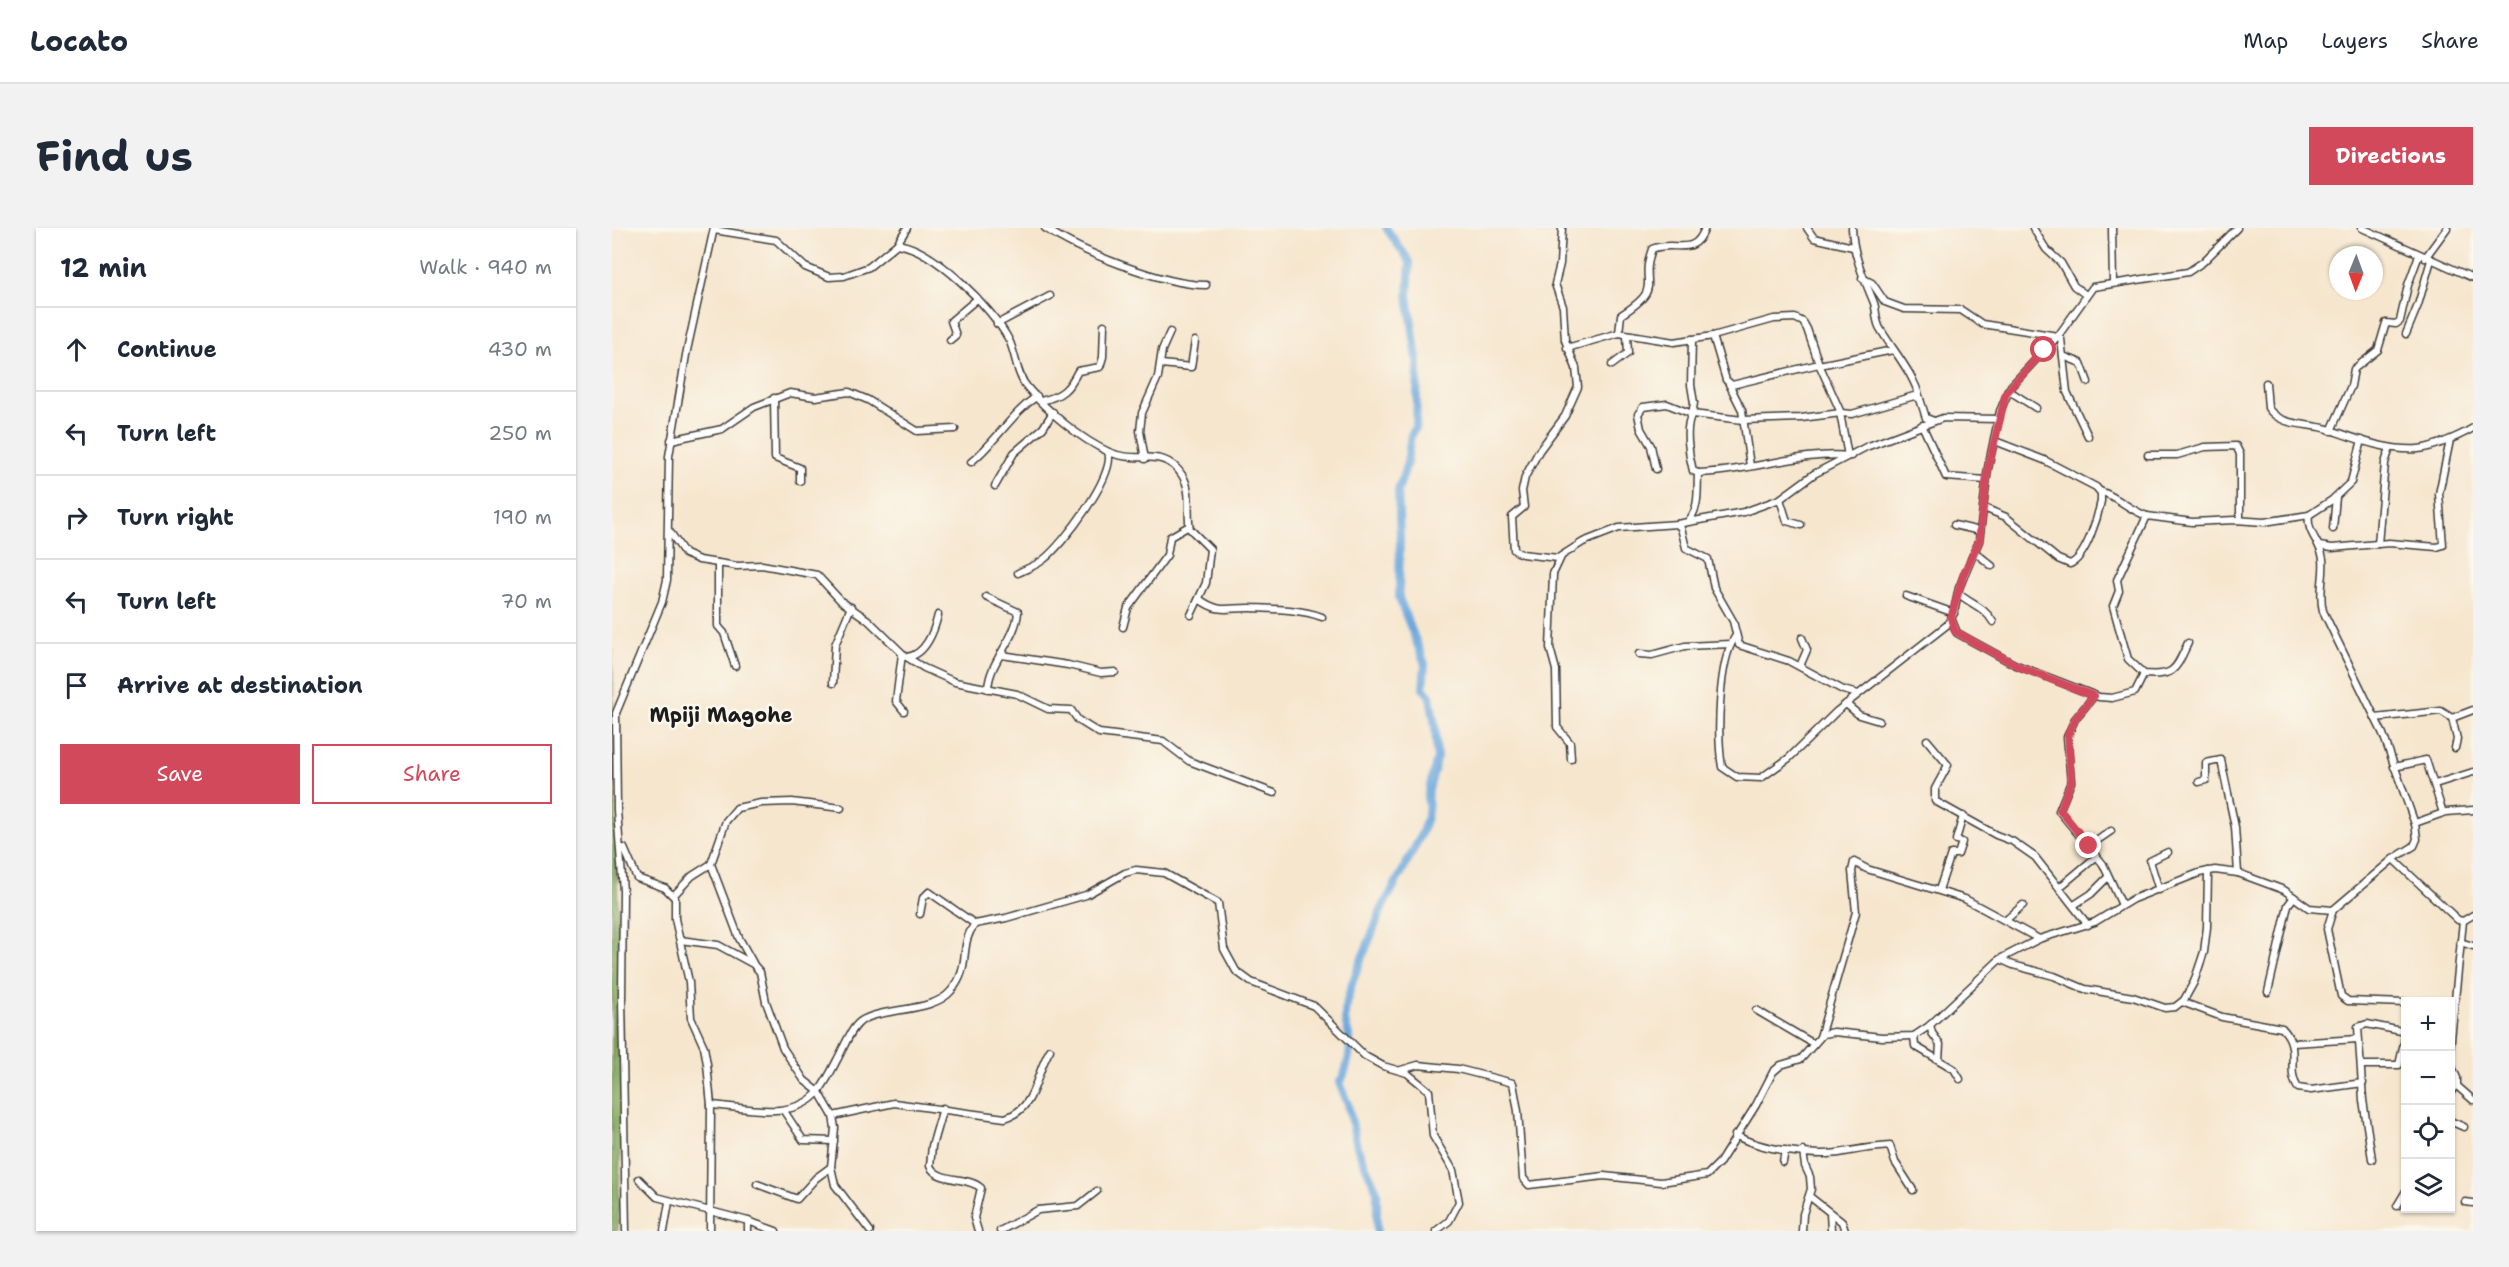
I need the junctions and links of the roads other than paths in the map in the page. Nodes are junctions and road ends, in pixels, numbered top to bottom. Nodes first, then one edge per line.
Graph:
1 (907, 228) edge
2 (1045, 228) edge
3 (1562, 228) edge
4 (1706, 228) edge
5 (1807, 228) edge
6 (1852, 228) edge
7 (2033, 228) edge
8 (2112, 228) edge
9 (2237, 228) edge
10 (2362, 228) edge
11 (2447, 228) edge
12 (714, 229) edge
13 (2376, 231) edge
14 (897, 244) junction
15 (1853, 247) junction
16 (2425, 258) junction
17 (1862, 278) junction
18 (2473, 278) edge
19 (2113, 282) junction
20 (1206, 285) dead end
21 (2086, 295) junction
22 (1050, 296) dead end
23 (977, 299) junction
24 (997, 324) junction
25 (1104, 325) dead end
26 (1170, 332) dead end
27 (1618, 333) junction
28 (2406, 334) dead end
29 (1627, 336) junction
30 (1713, 336) junction
31 (2060, 338) junction
32 (1692, 339) junction
33 (950, 340) dead end
34 (1195, 341) dead end
35 (1567, 348) junction
36 (1893, 350) junction
37 (2063, 356) junction
38 (1161, 364) junction
39 (1612, 365) dead end
40 (1819, 365) junction
41 (2088, 382) dead end
42 (2266, 383) dead end
43 (1729, 384) junction
44 (2008, 390) junction
45 (774, 398) junction
46 (1039, 398) junction
47 (1920, 399) junction
48 (2036, 408) dead end
49 (1053, 412) junction
50 (1840, 413) junction
51 (1692, 414) junction
52 (1999, 419) junction
53 (1743, 420) junction
54 (1934, 421) junction
55 (1922, 425) junction
56 (2473, 428) edge
57 (955, 429) dead end
58 (2331, 431) junction
59 (2088, 436) dead end
60 (671, 440) junction
61 (2362, 440) junction
62 (2450, 440) junction
63 (1995, 441) junction
64 (2390, 448) junction
65 (1108, 452) junction
66 (2148, 455) dead end
67 (1850, 456) junction
68 (1145, 459) junction
69 (971, 462) dead end
70 (1750, 466) junction
71 (1656, 469) dead end
72 (1698, 473) junction
73 (1986, 480) junction
74 (800, 481) dead end
75 (995, 486) dead end
76 (2100, 491) junction
77 (2336, 497) junction
78 (1780, 499) junction
79 (1984, 508) junction
80 (2309, 514) junction
81 (2147, 516) junction
82 (1688, 520) junction
83 (2240, 520) junction
84 (1677, 524) junction
85 (1801, 525) dead end
86 (1954, 525) dead end
87 (1189, 526) junction
88 (2333, 529) dead end
89 (669, 531) junction
90 (1980, 531) junction
91 (2378, 544) junction
92 (2319, 546) junction
93 (1975, 552) junction
94 (1561, 557) junction
95 (718, 563) junction
96 (1992, 566) dead end
97 (1018, 573) dead end
98 (1958, 593) junction
99 (1906, 596) dead end
100 (986, 597) dead end
101 (1199, 599) junction
102 (850, 607) junction
103 (938, 615) dead end
104 (1191, 615) dead end
105 (1952, 616) junction
106 (1322, 617) dead end
107 (1993, 622) dead end
108 (1123, 627) dead end
109 (1735, 637) junction
110 (1802, 638) dead end
111 (2187, 643) dead end
112 (1731, 644) junction
113 (1639, 654) dead end
114 (905, 656) junction
115 (1002, 656) junction
116 (735, 666) dead end
117 (1800, 666) junction
118 (1115, 672) dead end
119 (2144, 674) junction
120 (833, 683) dead end
121 (988, 689) junction
122 (1858, 694) junction
123 (2094, 696) junction
124 (1846, 704) junction
125 (2473, 710) edge
126 (904, 711) dead end
127 (2375, 718) junction
128 (2452, 718) junction
129 (1879, 721) dead end
130 (1928, 740) dead end
131 (2455, 748) dead end
132 (1570, 759) dead end
133 (2394, 767) junction
134 (2473, 772) edge
135 (2199, 782) dead end
136 (2435, 784) junction
137 (1274, 793) dead end
138 (841, 808) dead end
139 (2473, 810) edge
140 (2443, 813) junction
141 (1963, 816) junction
142 (2415, 824) junction
143 (2111, 831) dead end
144 (622, 842) junction
145 (2089, 846) junction
146 (2168, 852) dead end
147 (2097, 856) junction
148 (2393, 859) junction
149 (711, 864) junction
150 (2208, 871) junction
151 (2238, 873) junction
152 (2108, 877) junction
153 (2060, 887) junction
154 (1939, 890) junction
155 (2159, 890) junction
156 (674, 895) junction
157 (2294, 897) junction
158 (2024, 904) dead end
159 (2074, 905) junction
160 (2122, 905) junction
161 (2333, 910) junction
162 (920, 914) dead end
163 (2473, 915) edge
164 (2006, 920) junction
165 (2463, 921) junction
166 (975, 924) junction
167 (2088, 925) junction
168 (2039, 939) junction
169 (680, 940) junction
170 (2460, 942) junction
171 (2473, 946) edge
172 (2000, 959) junction
173 (753, 964) junction
174 (2268, 992) dead end
175 (2455, 1001) edge
176 (2182, 1002) junction
177 (2401, 1003) edge
178 (1756, 1010) dead end
179 (1930, 1025) junction
180 (2401, 1030) edge
181 (1914, 1036) junction
182 (1820, 1037) junction
183 (2358, 1039) junction
184 (2293, 1043) junction
185 (1814, 1044) junction
186 (1050, 1050) dead end
187 (2401, 1051) edge
188 (1939, 1060) junction
189 (2362, 1065) junction
190 (1401, 1070) junction
191 (2455, 1073) edge
192 (1960, 1079) dead end
193 (2363, 1083) junction
194 (2456, 1084) joint
195 (819, 1092) junction
196 (2473, 1100) edge
197 (711, 1105) junction
198 (942, 1108) junction
199 (784, 1110) junction
200 (833, 1116) junction
201 (2455, 1123) edge
202 (2464, 1127) dead end
203 (1735, 1135) junction
204 (834, 1141) junction
205 (1785, 1150) junction
206 (1803, 1152) junction
207 (2372, 1160) dead end
208 (1783, 1162) dead end
209 (831, 1167) junction
210 (639, 1179) dead end
211 (757, 1184) dead end
212 (1913, 1190) dead end
213 (1097, 1191) dead end
214 (1809, 1196) junction
215 (2401, 1199) edge
216 (669, 1202) junction
217 (2464, 1202) dead end
218 (2473, 1203) edge
219 (2397, 1206) dead end
220 (710, 1211) junction
221 (1830, 1213) junction
222 (748, 1221) junction
223 (626, 1231) edge
224 (664, 1231) edge
225 (710, 1231) edge
226 (748, 1231) edge
227 (776, 1231) edge
228 (870, 1231) edge
229 (978, 1231) edge
230 (1000, 1231) edge
231 (1436, 1231) edge
232 (1802, 1231) edge
233 (1830, 1231) edge
234 (1845, 1231) edge

1 - 14 street
2 - 20 street
3 - 35 street
4 - 27 street
5 - 15 street
6 - 15 street
7 - 21 street
8 - 19 street
9 - 19 street
10 - 13 street
11 - 16 street
12 - 14 street
12 - 60 street
13 - 16 street
14 - 23 street
15 - 17 street
16 - 18 street
16 - 28 street
16 - 58 street
17 - 31 street
17 - 36 street
19 - 21 street
21 - 31 street
22 - 24 street
23 - 24 street
23 - 33 street
24 - 46 street
25 - 46 street
26 - 38 street
27 - 29 street
27 - 35 street
29 - 32 street
29 - 39 street
30 - 32 street
30 - 40 street
30 - 43 street
31 - 37 street
31 - 44 street
32 - 51 street
34 - 38 street
35 - 94 street
36 - 40 street
36 - 47 street
37 - 41 street
37 - 59 street
38 - 68 street
40 - 43 street
40 - 50 street
42 - 58 street
43 - 53 street
44 - 48 street
44 - 52 street
45 - 57 street
45 - 60 street
45 - 74 street
46 - 49 street
46 - 69 street
47 - 50 street
47 - 54 street
49 - 65 street
49 - 75 street
50 - 53 street
50 - 67 street
51 - 53 street
51 - 71 street
51 - 72 street
52 - 54 street
52 - 63 street
53 - 70 street
54 - 55 street
55 - 67 street
55 - 73 street
56 - 62 street
58 - 61 street
60 - 89 street
61 - 64 street
61 - 77 street
62 - 64 street
62 - 91 street
63 - 73 street
63 - 76 street
64 - 91 street
65 - 68 street
65 - 97 street
66 - 83 street
67 - 70 street
67 - 78 street
68 - 87 street
70 - 72 street
72 - 82 street
73 - 79 street
76 - 79 street
76 - 81 street
77 - 80 street
77 - 88 street
78 - 82 street
78 - 85 street
79 - 90 street
80 - 83 street
80 - 92 street
81 - 83 street
81 - 119 street
82 - 84 street
84 - 94 street
84 - 109 street
86 - 90 street
87 - 101 street
87 - 108 street
89 - 95 street
89 - 144 street
90 - 93 street
91 - 92 street
92 - 127 street
93 - 96 street
93 - 98 street
94 - 132 street
95 - 102 street
95 - 116 street
98 - 105 street
98 - 107 street
99 - 105 street
100 - 115 street
101 - 104 street
101 - 106 street
102 - 114 street
102 - 120 street
103 - 114 street
105 - 122 street
105 - 123 street
109 - 112 street
109 - 117 street
110 - 117 street
111 - 119 street
112 - 113 street
112 - 124 street
114 - 121 street
114 - 126 street
115 - 118 street
115 - 121 street
117 - 122 street
119 - 123 street
121 - 137 street
122 - 124 street
123 - 145 street
124 - 129 street
125 - 128 street
127 - 128 street
127 - 133 street
128 - 131 street
130 - 141 street
133 - 136 street
133 - 142 street
134 - 136 street
135 - 151 street
136 - 140 street
138 - 149 street
139 - 140 street
140 - 142 street
141 - 153 street
141 - 154 street
142 - 148 street
143 - 145 street
144 - 156 street
144 - 223 street
145 - 147 street
146 - 155 street
147 - 152 street
147 - 153 street
148 - 161 street
148 - 165 street
149 - 156 street
149 - 173 street
150 - 151 street
150 - 155 street
150 - 176 street
151 - 157 street
152 - 159 street
152 - 160 street
153 - 159 street
154 - 164 street
154 - 182 street
155 - 160 street
156 - 169 street
157 - 161 street
157 - 174 street
158 - 164 street
159 - 167 street
160 - 167 street
161 - 177 street
162 - 166 street
163 - 165 street
164 - 168 street
165 - 170 street
166 - 190 street
166 - 195 street
167 - 168 street
168 - 172 street
169 - 173 street
169 - 197 street
170 - 171 street
170 - 175 street
172 - 176 street
172 - 179 street
173 - 195 street
176 - 184 street
178 - 185 street
179 - 181 street
179 - 188 street
180 - 183 street
181 - 182 street
181 - 188 street
182 - 185 street
183 - 184 street
183 - 189 street
184 - 193 street
185 - 203 street
186 - 198 street
187 - 189 street
188 - 192 street
189 - 193 street
190 - 203 street
190 - 231 street
191 - 194 street
193 - 207 street
194 - 196 street
195 - 199 street
195 - 200 street
197 - 199 street
197 - 220 street
198 - 200 street
198 - 229 street
199 - 204 street
200 - 204 street
201 - 202 street
203 - 205 street
204 - 209 street
205 - 206 street
205 - 208 street
206 - 212 street
206 - 214 street
209 - 211 street
209 - 228 street
210 - 216 street
213 - 230 street
214 - 221 street
214 - 232 street
215 - 219 street
216 - 220 street
216 - 224 street
217 - 218 street
220 - 222 street
220 - 225 street
221 - 233 street
221 - 234 street
222 - 226 street
222 - 227 street

